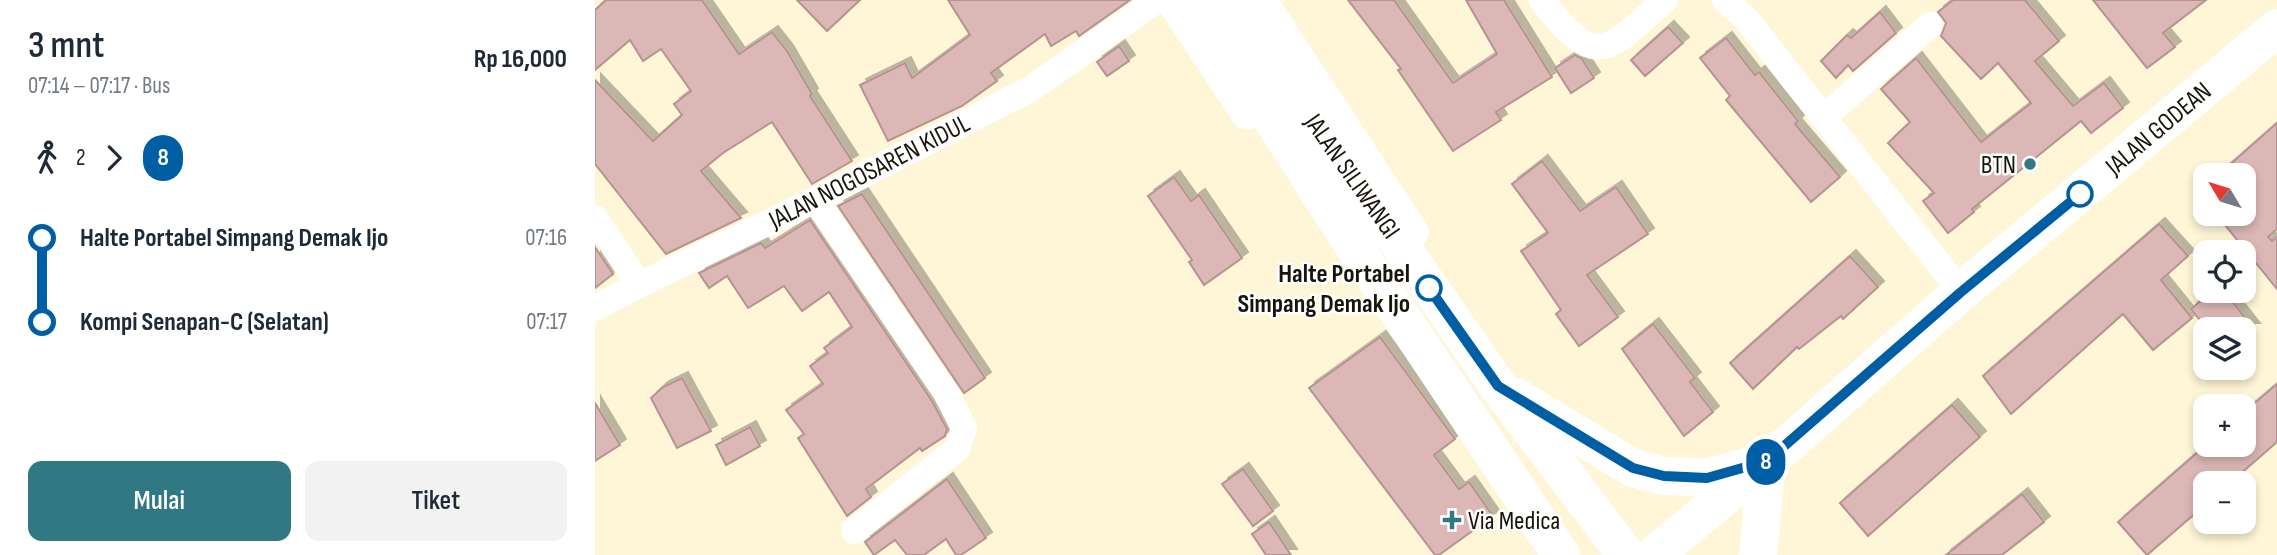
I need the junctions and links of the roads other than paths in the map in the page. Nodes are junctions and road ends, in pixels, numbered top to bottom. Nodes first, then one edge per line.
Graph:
1 (1157, 0) edge
2 (1172, 0) edge
3 (1196, 0) edge
4 (1230, 0) edge
5 (1260, 0) edge
6 (1542, 0) edge
7 (1665, 0) edge
8 (1725, 0) edge
9 (1930, 25) dead end
10 (2277, 28) edge
11 (1824, 117) junction
12 (815, 200) junction
13 (595, 218) edge
14 (639, 285) junction
15 (1429, 288) junction
16 (1961, 292) junction
17 (595, 308) edge
18 (1402, 315) junction
19 (1498, 386) junction
20 (1767, 461) junction
21 (854, 531) dead end
22 (1551, 548) edge
23 (1626, 555) edge
24 (1654, 555) edge
25 (1758, 555) edge

1 - 12 street, JALAN NOGOSAREN KIDUL
2 - 18 street
3 - 18 main road, JALAN SILIWANGI
4 - 15 main road, JALAN SILIWANGI
5 - 15 street
6 - 7 street
8 - 11 street
9 - 11 street
10 - 16 main road, JALAN GODEAN
11 - 16 street
12 - 14 street, JALAN NOGOSAREN KIDUL
12 - 21 street
13 - 14 street
14 - 17 street, JALAN NOGOSAREN KIDUL
15 - 19 main road, JALAN SILIWANGI
16 - 20 main road, JALAN GODEAN
18 - 22 main road, JALAN SILIWANGI
19 - 20 main road
19 - 23 main road, JALAN SILIWANGI
20 - 24 main road, JALAN GODEAN
20 - 25 main road

